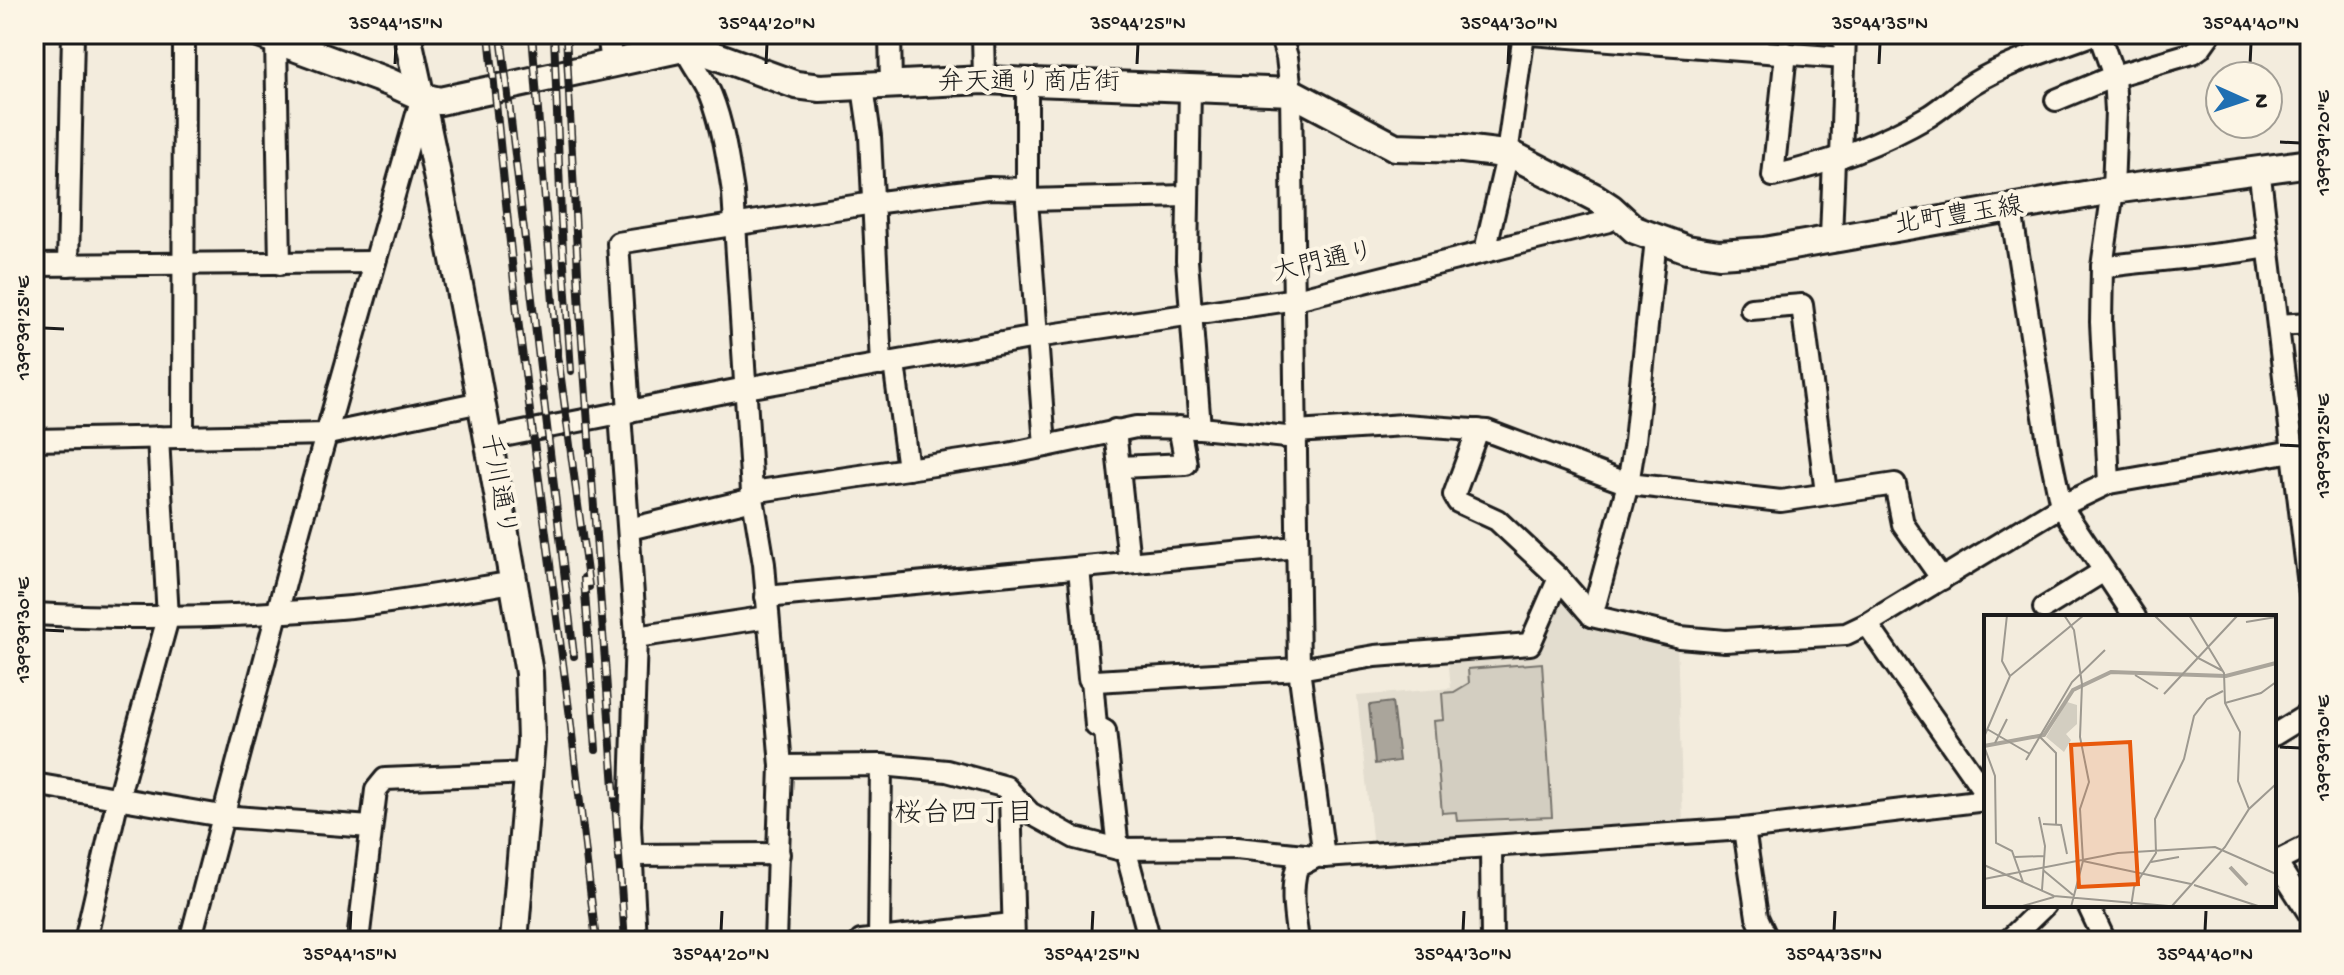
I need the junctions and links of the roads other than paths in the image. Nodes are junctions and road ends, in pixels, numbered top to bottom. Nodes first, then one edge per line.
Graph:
1 (73, 34) edge
2 (184, 34) edge
3 (407, 34) edge
4 (608, 34) edge
5 (890, 34) edge
6 (983, 34) edge
7 (1280, 34) edge
8 (1524, 34) edge
9 (1531, 34) edge
10 (1845, 34) edge
11 (2096, 34) edge
12 (2210, 34) edge
13 (268, 37) edge
14 (682, 41) edge
15 (1786, 53) junction
16 (1844, 58) junction
17 (612, 63) junction
18 (2114, 76) junction
19 (984, 80) junction
20 (1027, 81) junction
21 (891, 85) junction
22 (863, 87) junction
23 (1190, 88) junction
24 (1291, 92) junction
25 (422, 97) junction
26 (2056, 100) dead end
27 (1507, 153) junction
28 (1837, 158) junction
29 (2310, 163) edge
30 (2259, 168) junction
31 (2113, 190) junction
32 (1027, 194) junction
33 (1187, 196) junction
34 (873, 203) junction
35 (2011, 210) junction
36 (1617, 214) junction
37 (735, 225) junction
38 (1831, 238) junction
39 (1656, 239) junction
40 (2268, 247) junction
41 (1485, 251) junction
42 (374, 262) junction
43 (183, 263) junction
44 (280, 264) junction
45 (34, 265) edge
46 (68, 265) junction
47 (2102, 267) junction
48 (1296, 299) junction
49 (1751, 309) dead end
50 (1191, 315) junction
51 (2310, 323) edge
52 (2278, 325) junction
53 (1036, 337) junction
54 (888, 364) junction
55 (746, 388) junction
56 (481, 402) junction
57 (625, 413) junction
58 (1190, 427) junction
59 (1115, 430) junction
60 (1478, 430) junction
61 (328, 434) junction
62 (1296, 435) junction
63 (158, 437) junction
64 (183, 437) junction
65 (488, 439) junction
66 (34, 440) edge
67 (1045, 446) junction
68 (2293, 451) junction
69 (1120, 467) junction
70 (908, 469) junction
71 (2109, 483) junction
72 (1628, 484) junction
73 (2304, 491) edge
74 (1826, 493) junction
75 (752, 496) junction
76 (2061, 506) junction
77 (629, 529) junction
78 (1297, 547) junction
79 (1129, 562) junction
80 (1079, 568) junction
81 (2104, 571) junction
82 (1559, 578) junction
83 (1942, 579) junction
84 (514, 582) junction
85 (2310, 594) edge
86 (767, 607) junction
87 (2044, 608) dead end
88 (277, 613) junction
89 (34, 614) edge
90 (2134, 615) edge
91 (1592, 616) junction
92 (168, 618) junction
93 (1867, 624) junction
94 (636, 637) junction
95 (1299, 669) junction
96 (1092, 679) junction
97 (2310, 713) edge
98 (2276, 734) edge
99 (881, 765) junction
100 (781, 766) junction
101 (529, 773) junction
102 (34, 784) edge
103 (1010, 794) junction
104 (1984, 794) edge
105 (1984, 797) edge
106 (118, 798) junction
107 (222, 816) junction
108 (370, 827) junction
109 (1744, 829) junction
110 (2310, 845) edge
111 (1491, 847) junction
112 (1122, 848) junction
113 (779, 854) junction
114 (631, 855) junction
115 (1321, 856) junction
116 (2276, 860) edge
117 (2276, 862) edge
118 (2043, 907) edge
119 (2089, 907) edge
120 (2310, 915) edge
121 (1013, 933) edge
122 (191, 935) edge
123 (85, 941) edge
124 (212, 941) edge
125 (358, 941) edge
126 (514, 941) edge
127 (636, 941) edge
128 (775, 941) edge
129 (873, 941) edge
130 (1150, 941) edge
131 (1298, 941) edge
132 (1492, 941) edge
133 (1768, 941) edge
134 (2008, 941) edge
135 (2105, 941) edge

1 - 46 street
2 - 43 street
3 - 25 main road, 千川通り
4 - 17 street
5 - 21 street
6 - 19 street
7 - 24 street
8 - 27 street
9 - 15 street
10 - 16 street
11 - 18 street
11 - 28 street
12 - 18 street
13 - 25 main road
13 - 44 street
14 - 17 main road, 弁天通り商店街
14 - 22 main road, 弁天通り商店街
14 - 37 street
15 - 16 street
15 - 28 street
16 - 28 street
17 - 25 main road, 弁天通り商店街
18 - 26 street
18 - 31 street
19 - 20 main road, 弁天通り商店街
19 - 21 main road, 弁天通り商店街
20 - 23 main road, 弁天通り商店街
20 - 32 street
21 - 22 main road, 弁天通り商店街
22 - 34 street
23 - 24 main road, 弁天通り商店街
23 - 33 street
24 - 27 main road, 弁天通り商店街
24 - 48 street
25 - 42 street
25 - 56 main road, 千川通り
27 - 36 main road, 弁天通り商店街
27 - 41 street
28 - 38 street
29 - 30 main road, 北町豊玉線
30 - 31 main road, 北町豊玉線
30 - 40 street
31 - 35 main road, 北町豊玉線
31 - 47 street
32 - 33 street
32 - 34 street
32 - 53 street
33 - 50 street
34 - 37 street
34 - 54 street
35 - 38 main road, 北町豊玉線
35 - 76 street
36 - 39 main road, 北町豊玉線
36 - 41 street, 大門通り
37 - 55 street
37 - 57 street
38 - 39 main road, 北町豊玉線
39 - 72 street
40 - 47 street
40 - 52 street
41 - 48 street, 大門通り
42 - 44 street
42 - 61 street
43 - 44 street
43 - 46 street
43 - 64 street
45 - 46 street
47 - 71 street
48 - 50 street, 大門通り
48 - 62 street
49 - 74 street
50 - 53 street, 大門通り
50 - 58 street
51 - 52 street
52 - 68 street
53 - 54 street, 大門通り
53 - 67 street
54 - 55 street, 大門通り
54 - 70 street
55 - 57 street, 大門通り
55 - 75 street
56 - 61 street
56 - 65 main road, 千川通り
57 - 65 street, 大門通り
57 - 77 street
58 - 59 street
58 - 62 street
58 - 69 street
59 - 67 street
59 - 69 street
60 - 62 street
60 - 72 street
60 - 82 street
61 - 64 street
61 - 88 street
62 - 78 street
63 - 64 street
63 - 66 street
63 - 92 street
65 - 84 main road, 千川通り
67 - 70 street
68 - 71 street
68 - 73 street
69 - 79 street
70 - 75 street
71 - 76 street
72 - 74 street
72 - 91 street
73 - 85 street
74 - 83 street
75 - 77 street
75 - 86 street
76 - 81 street
76 - 83 street
77 - 94 street
78 - 79 street
78 - 95 street
79 - 80 street
80 - 86 street
80 - 96 street
81 - 87 street
81 - 90 street
82 - 91 street
82 - 95 street
83 - 93 street
84 - 88 street
84 - 101 main road, 千川通り
86 - 94 street
86 - 100 street
88 - 92 street
88 - 107 street
89 - 92 street
91 - 93 street
92 - 106 street
93 - 104 street
94 - 114 street
95 - 96 street
95 - 115 street
96 - 112 street
97 - 98 street
99 - 100 street
99 - 103 street
99 - 129 street
100 - 113 street
101 - 108 street
101 - 126 main road, 千川通り
102 - 106 street
103 - 112 street
103 - 121 street
105 - 109 street
106 - 107 street
106 - 123 street
107 - 108 street
107 - 122 street
108 - 125 street
109 - 111 street
109 - 133 street
110 - 116 street
111 - 115 street
111 - 132 street
112 - 115 street
112 - 130 street
113 - 114 street
113 - 128 street
114 - 127 street
115 - 131 street
117 - 120 street
118 - 134 street
119 - 135 street
121 - 129 street
122 - 124 street

